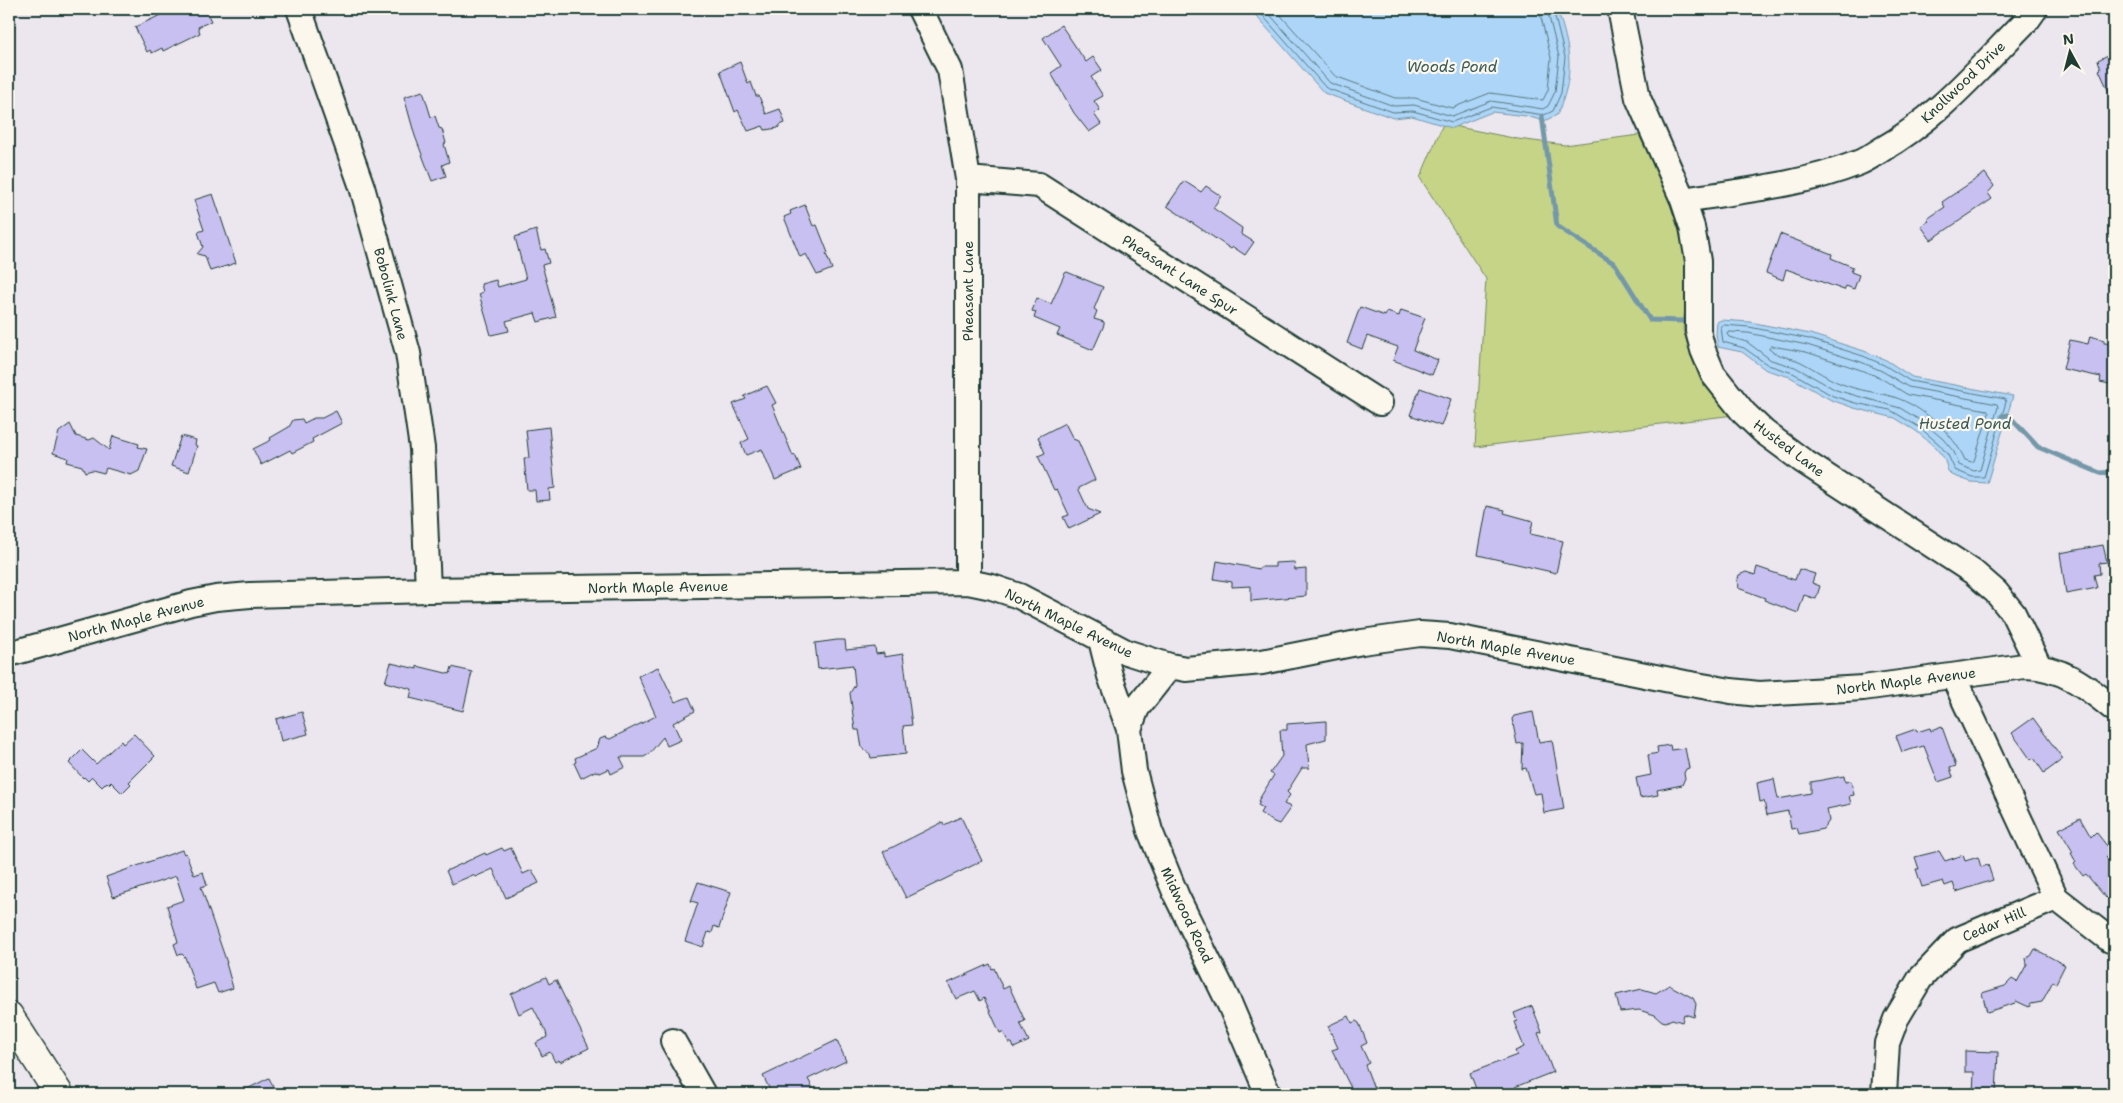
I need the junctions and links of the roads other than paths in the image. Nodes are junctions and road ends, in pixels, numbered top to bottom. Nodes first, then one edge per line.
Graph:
1 (299, 9) edge
2 (920, 9) edge
3 (1620, 9) edge
4 (2035, 9) edge
5 (968, 179) junction
6 (1682, 200) junction
7 (1380, 404) dead end
8 (968, 582) junction
9 (428, 590) junction
10 (1102, 640) junction
11 (9, 654) edge
12 (1170, 666) junction
13 (2039, 666) junction
14 (1954, 676) junction
15 (2114, 709) edge
16 (1130, 729) junction
17 (2056, 898) junction
18 (2114, 941) edge
19 (9, 1016) edge
20 (673, 1041) dead end
21 (59, 1094) edge
22 (703, 1094) edge
23 (1268, 1094) edge
24 (1884, 1094) edge

1 - 9 street, Bobolink Lane
2 - 5 street, Pheasant Lane
3 - 6 street, Husted Lane
4 - 6 street, Knollwood Drive
5 - 7 street, Pheasant Lane Spur
5 - 8 street, Pheasant Lane
6 - 13 street, Husted Lane
8 - 9 street, North Maple Avenue
8 - 10 street, North Maple Avenue
9 - 11 street, North Maple Avenue
10 - 12 street, North Maple Avenue
10 - 16 street, Midwood Road
12 - 14 street, North Maple Avenue
12 - 16 street, Midwood Road
13 - 14 street, North Maple Avenue
13 - 15 street, North Maple Avenue
14 - 17 street
16 - 23 street, Midwood Road
17 - 18 street
17 - 24 street, Cedar Hill
19 - 21 main road
20 - 22 street

